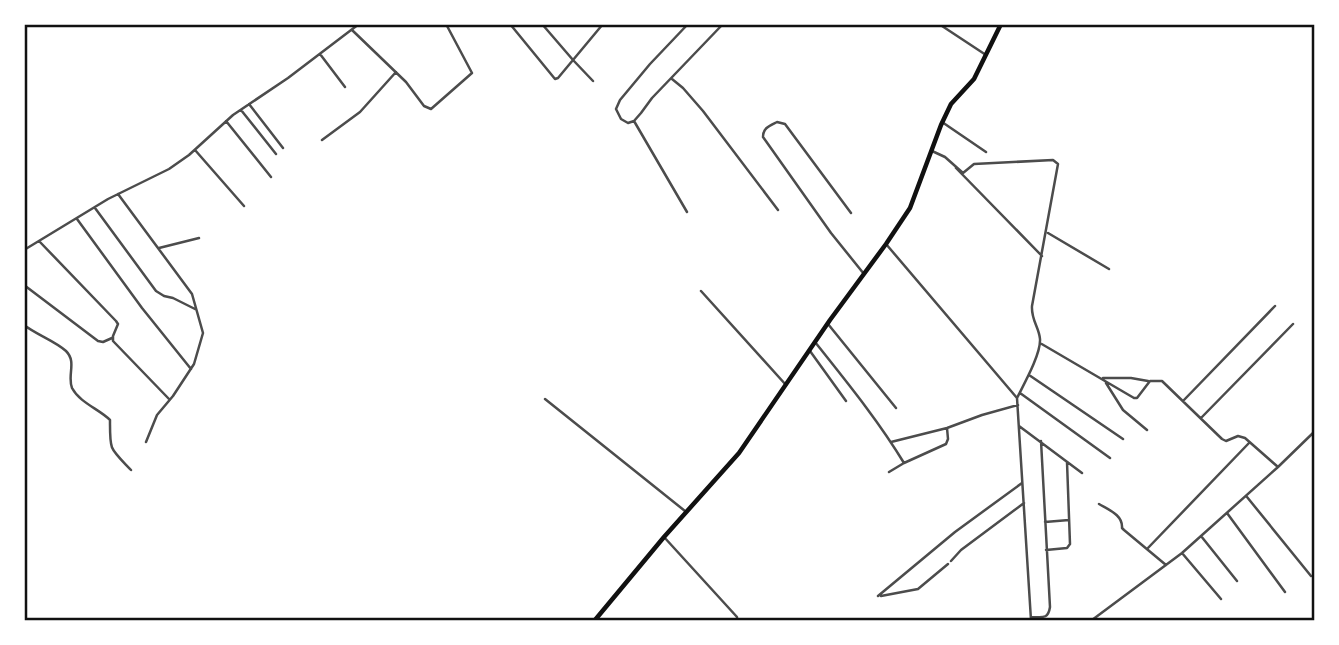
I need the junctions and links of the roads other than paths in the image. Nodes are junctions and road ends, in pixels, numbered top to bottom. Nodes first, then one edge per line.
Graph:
1 (359, 24) edge
2 (446, 24) edge
3 (510, 24) edge
4 (542, 24) edge
5 (603, 24) edge
6 (688, 24) edge
7 (723, 24) edge
8 (939, 24) edge
9 (1001, 24) edge
10 (352, 30) junction
11 (320, 54) junction
12 (987, 55) junction
13 (573, 60) junction
14 (396, 72) junction
15 (671, 79) junction
16 (593, 81) dead end
17 (345, 87) dead end
18 (249, 104) junction
19 (241, 110) junction
20 (226, 121) junction
21 (634, 121) junction
22 (942, 122) junction
23 (322, 140) dead end
24 (283, 148) dead end
25 (195, 150) junction
26 (931, 151) junction
27 (986, 152) dead end
28 (276, 154) dead end
29 (945, 157) junction
30 (271, 177) dead end
31 (118, 194) junction
32 (244, 206) dead end
33 (94, 208) junction
34 (778, 210) dead end
35 (687, 212) dead end
36 (851, 213) dead end
37 (77, 219) junction
38 (1047, 233) junction
39 (200, 238) dead end
40 (39, 241) junction
41 (886, 244) junction
42 (159, 248) junction
43 (24, 250) edge
44 (1042, 256) junction
45 (1109, 269) dead end
46 (864, 274) junction
47 (24, 285) edge
48 (701, 290) dead end
49 (1275, 306) dead end
50 (196, 309) junction
51 (828, 324) junction
52 (1293, 324) dead end
53 (24, 325) edge
54 (112, 338) junction
55 (815, 342) junction
56 (1040, 343) junction
57 (810, 351) junction
58 (191, 369) junction
59 (1029, 375) junction
60 (1099, 378) junction
61 (1106, 382) junction
62 (1150, 382) junction
63 (786, 385) junction
64 (1020, 393) junction
65 (1017, 398) junction
66 (545, 399) dead end
67 (170, 400) junction
68 (846, 401) dead end
69 (1183, 401) junction
70 (1018, 405) junction
71 (895, 408) dead end
72 (1201, 418) junction
73 (1019, 426) junction
74 (947, 428) junction
75 (1147, 430) dead end
76 (1314, 432) edge
77 (1123, 439) dead end
78 (146, 442) dead end
79 (891, 442) junction
80 (1041, 442) junction
81 (1251, 442) junction
82 (1110, 458) dead end
83 (1067, 461) junction
84 (904, 463) junction
85 (1279, 467) junction
86 (131, 470) dead end
87 (889, 472) dead end
88 (1082, 472) dead end
89 (1023, 483) junction
90 (1246, 496) junction
91 (1024, 503) junction
92 (1099, 504) dead end
93 (687, 512) junction
94 (1227, 513) junction
95 (1069, 520) junction
96 (1045, 522) junction
97 (1201, 536) junction
98 (664, 537) junction
99 (1147, 549) junction
100 (1046, 551) junction
101 (1182, 553) junction
102 (1166, 565) junction
103 (1311, 576) dead end
104 (1237, 581) dead end
105 (1285, 592) dead end
106 (1221, 599) dead end
107 (1031, 619) edge
108 (595, 621) edge
109 (737, 621) edge
110 (1093, 621) edge

1 - 10 street
2 - 14 street
3 - 13 street
4 - 13 street
5 - 13 street
6 - 21 street
7 - 15 street
8 - 12 street
9 - 12 main road
10 - 11 street
10 - 14 street
11 - 17 street
11 - 18 street
12 - 22 main road
13 - 16 street
14 - 23 street
15 - 21 street
15 - 34 street
18 - 19 street
18 - 24 street
19 - 20 street
19 - 28 street
20 - 25 street
20 - 30 street
21 - 35 street
22 - 26 main road
22 - 27 street
25 - 31 street
25 - 32 street
26 - 29 street
26 - 41 main road
29 - 38 street
29 - 44 street
31 - 33 street
31 - 42 street
33 - 37 street
33 - 50 street
36 - 46 street
37 - 40 street
37 - 58 street
38 - 44 street
38 - 45 street
39 - 42 street
40 - 43 street
40 - 54 street
41 - 46 main road
41 - 65 street
42 - 50 street
44 - 56 street
46 - 51 main road
47 - 54 street
48 - 63 street
49 - 69 street
50 - 58 street
51 - 55 main road
51 - 71 street
52 - 72 street
53 - 86 street
54 - 67 street
55 - 57 main road
55 - 79 street
56 - 59 street
56 - 60 street
57 - 63 main road
57 - 68 street
58 - 67 street
59 - 64 street
59 - 77 street
60 - 61 street
60 - 62 street
61 - 62 street
61 - 75 street
62 - 69 street
63 - 93 main road
64 - 65 street
64 - 82 street
65 - 70 street
66 - 93 street
67 - 78 street
69 - 72 street
70 - 73 street
70 - 74 street
72 - 81 street
73 - 80 street
73 - 89 street
74 - 79 street
74 - 84 street
76 - 85 street
79 - 84 street
80 - 83 street
80 - 96 street
81 - 85 street
81 - 99 street
83 - 88 street
83 - 95 street
84 - 87 street
85 - 90 street
89 - 91 street
89 - 91 street
90 - 94 street
90 - 103 street
91 - 107 street
92 - 99 street
93 - 98 main road
94 - 97 street
94 - 105 street
95 - 96 street
95 - 100 street
96 - 100 street
97 - 101 street
97 - 104 street
98 - 108 main road
98 - 109 street
99 - 102 street
100 - 107 street
101 - 102 street
101 - 106 street
102 - 110 street

